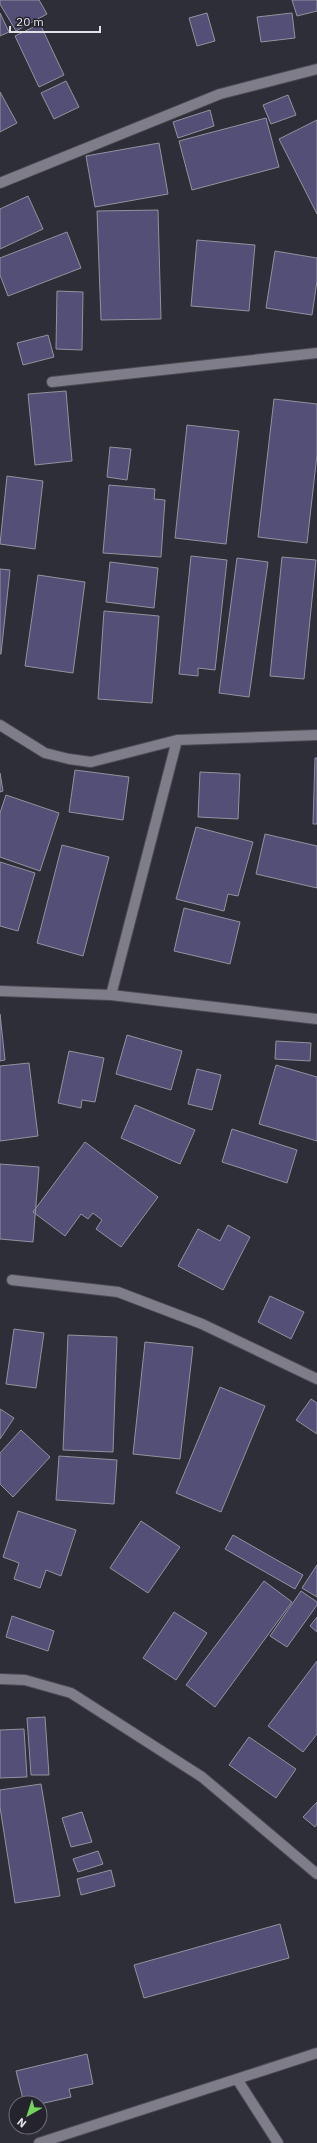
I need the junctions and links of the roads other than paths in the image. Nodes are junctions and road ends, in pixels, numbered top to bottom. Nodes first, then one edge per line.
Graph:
1 (317, 69) edge
2 (0, 183) edge
3 (317, 353) edge
4 (52, 382) dead end
5 (0, 725) edge
6 (317, 735) edge
7 (177, 740) junction
8 (0, 991) edge
9 (111, 995) junction
10 (317, 1019) edge
11 (12, 1280) dead end
12 (317, 1379) edge
13 (0, 1679) edge
14 (317, 1874) edge
15 (317, 2053) edge
16 (237, 2079) junction
17 (39, 2143) edge
18 (278, 2143) edge

1 - 2 street
3 - 4 street
5 - 7 street
6 - 7 street
7 - 9 street
8 - 9 street
9 - 10 street
11 - 12 street
13 - 14 street
15 - 16 street
16 - 17 street
16 - 18 street

